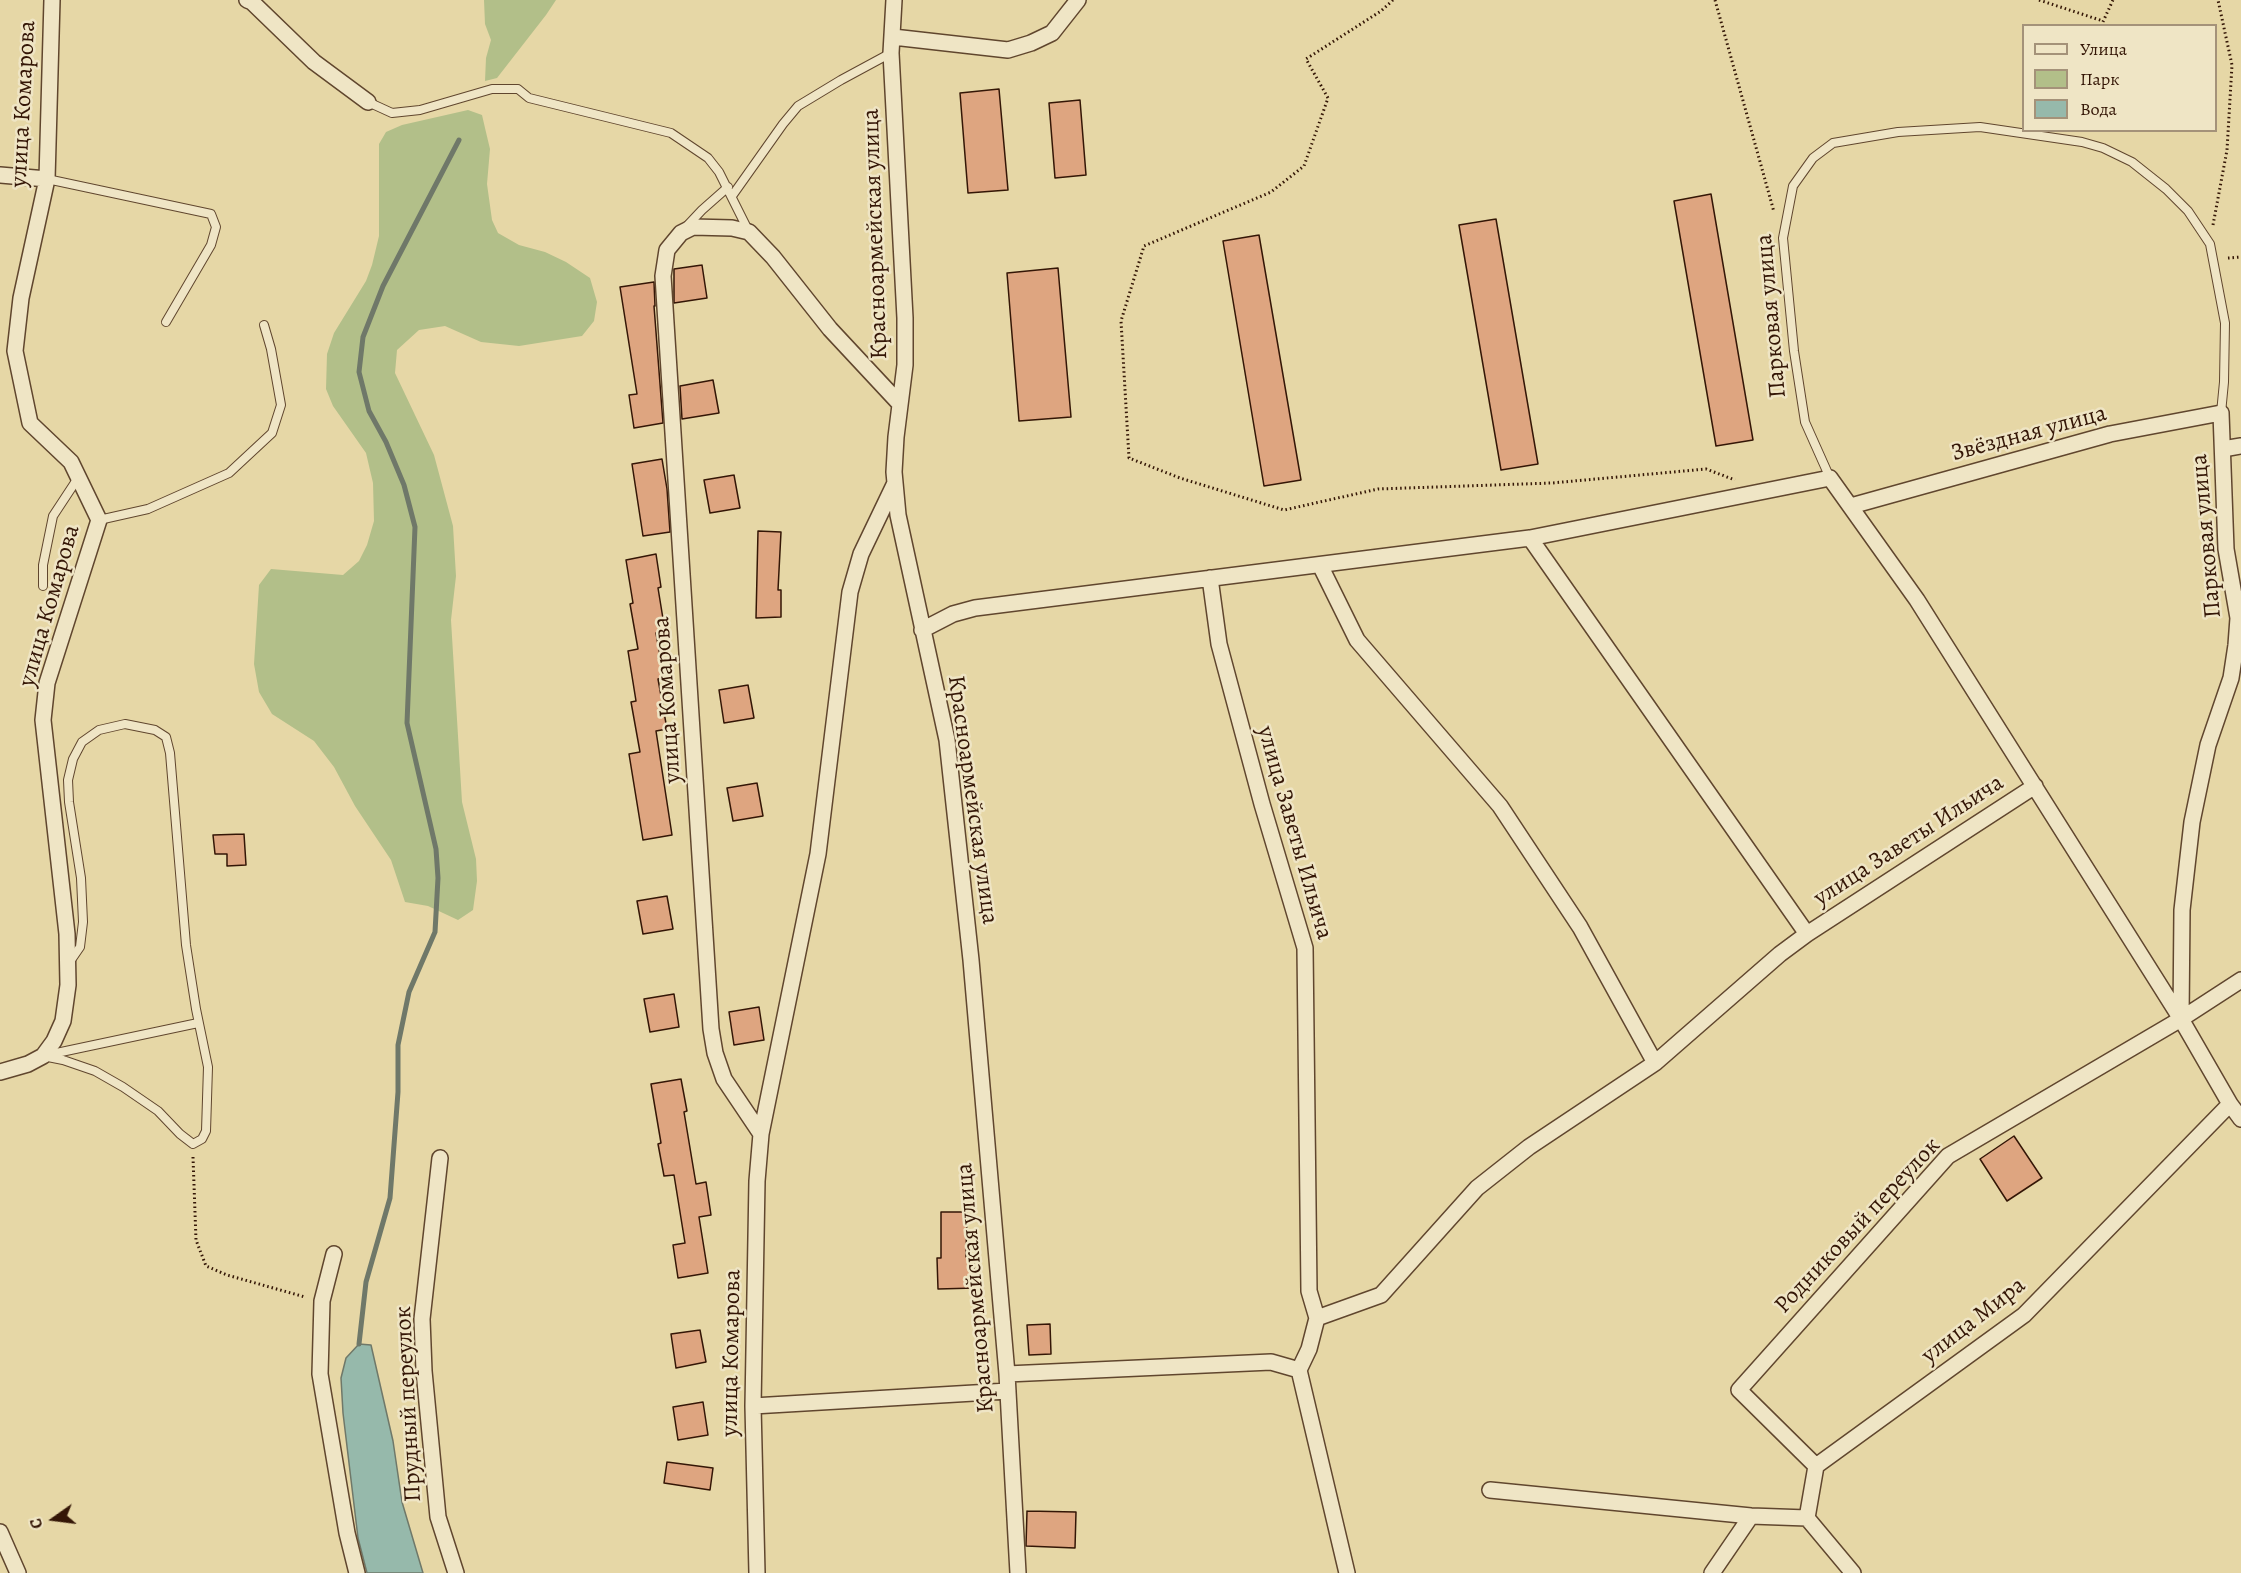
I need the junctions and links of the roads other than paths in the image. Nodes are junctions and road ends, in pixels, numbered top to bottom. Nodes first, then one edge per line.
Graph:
1 (52, 0) edge
2 (894, 0) edge
3 (1078, 0) edge
4 (251, 1) edge
5 (893, 37) junction
6 (891, 53) junction
7 (368, 102) joint
8 (0, 174) edge
9 (46, 179) junction
10 (728, 187) junction
11 (732, 196) junction
12 (681, 232) junction
13 (749, 232) junction
14 (166, 322) dead end
15 (264, 325) dead end
16 (899, 403) junction
17 (2221, 412) junction
18 (2241, 446) edge
19 (2223, 449) junction
20 (78, 478) junction
21 (1830, 478) junction
22 (895, 483) junction
23 (1851, 506) junction
24 (99, 520) junction
25 (1530, 538) junction
26 (1320, 565) junction
27 (1210, 578) junction
28 (43, 586) dead end
29 (922, 630) junction
30 (2035, 786) junction
31 (1807, 934) junction
32 (68, 964) junction
33 (2241, 980) edge
34 (2181, 1019) junction
35 (198, 1023) junction
36 (43, 1056) junction
37 (1655, 1063) junction
38 (0, 1072) edge
39 (2230, 1104) junction
40 (2241, 1119) edge
41 (760, 1134) junction
42 (441, 1158) dead end
43 (333, 1254) dead end
44 (1317, 1318) junction
45 (1299, 1370) junction
46 (1007, 1374) junction
47 (1008, 1391) junction
48 (753, 1406) junction
49 (1816, 1466) junction
50 (1490, 1490) dead end
51 (1751, 1516) junction
52 (1807, 1518) junction
53 (0, 1532) edge
54 (18, 1573) edge
55 (357, 1573) edge
56 (456, 1573) edge
57 (758, 1573) edge
58 (1018, 1573) edge
59 (1347, 1573) edge
60 (1712, 1573) edge
61 (1853, 1573) edge

1 - 9 street, улица Комарова
2 - 5 street, Красноармейская улица
3 - 5 street
4 - 7 street
5 - 6 street, Красноармейская улица
6 - 11 lane
6 - 16 street, Красноармейская улица
7 - 10 lane
8 - 9 street
9 - 14 lane
9 - 20 street, улица Комарова
10 - 11 lane
10 - 12 lane
11 - 13 lane
12 - 13 street
12 - 41 street, улица Комарова
13 - 16 street
15 - 24 lane
16 - 22 street, Красноармейская улица
17 - 19 street, Парковая улица
17 - 21 lane, Парковая улица
17 - 23 street, Звёздная улица
18 - 19 street
19 - 34 street, Парковая улица
20 - 24 street, улица Комарова
20 - 28 lane
21 - 23 street, Парковая улица
21 - 25 street
22 - 29 street, Красноармейская улица
22 - 41 street, улица Комарова
23 - 30 street, Парковая улица
24 - 32 street, улица Комарова
25 - 26 street
25 - 31 street, улица Заветы Ильича
26 - 27 street
26 - 37 street
27 - 29 street
27 - 44 street, улица Заветы Ильича
29 - 46 street, Красноармейская улица
30 - 31 street, улица Заветы Ильича
30 - 34 street, Парковая улица
31 - 37 street, улица Заветы Ильича
32 - 35 lane
32 - 36 street, улица Комарова
33 - 34 street, Родниковый переулок
34 - 39 street, Парковая улица
34 - 49 street, Родниковый переулок
35 - 36 lane
35 - 36 lane
36 - 38 street
37 - 44 street, улица Заветы Ильича
39 - 40 street, Парковая улица
39 - 49 street, улица Мира
41 - 48 street, улица Комарова
42 - 56 street, Прудный переулок
43 - 55 street
44 - 45 street
45 - 46 street
45 - 59 street
46 - 47 street, Красноармейская улица
47 - 48 street
47 - 58 street, Красноармейская улица
48 - 57 street, улица Комарова
49 - 52 street
50 - 51 street
51 - 52 street
51 - 60 street
52 - 61 street
53 - 54 street

